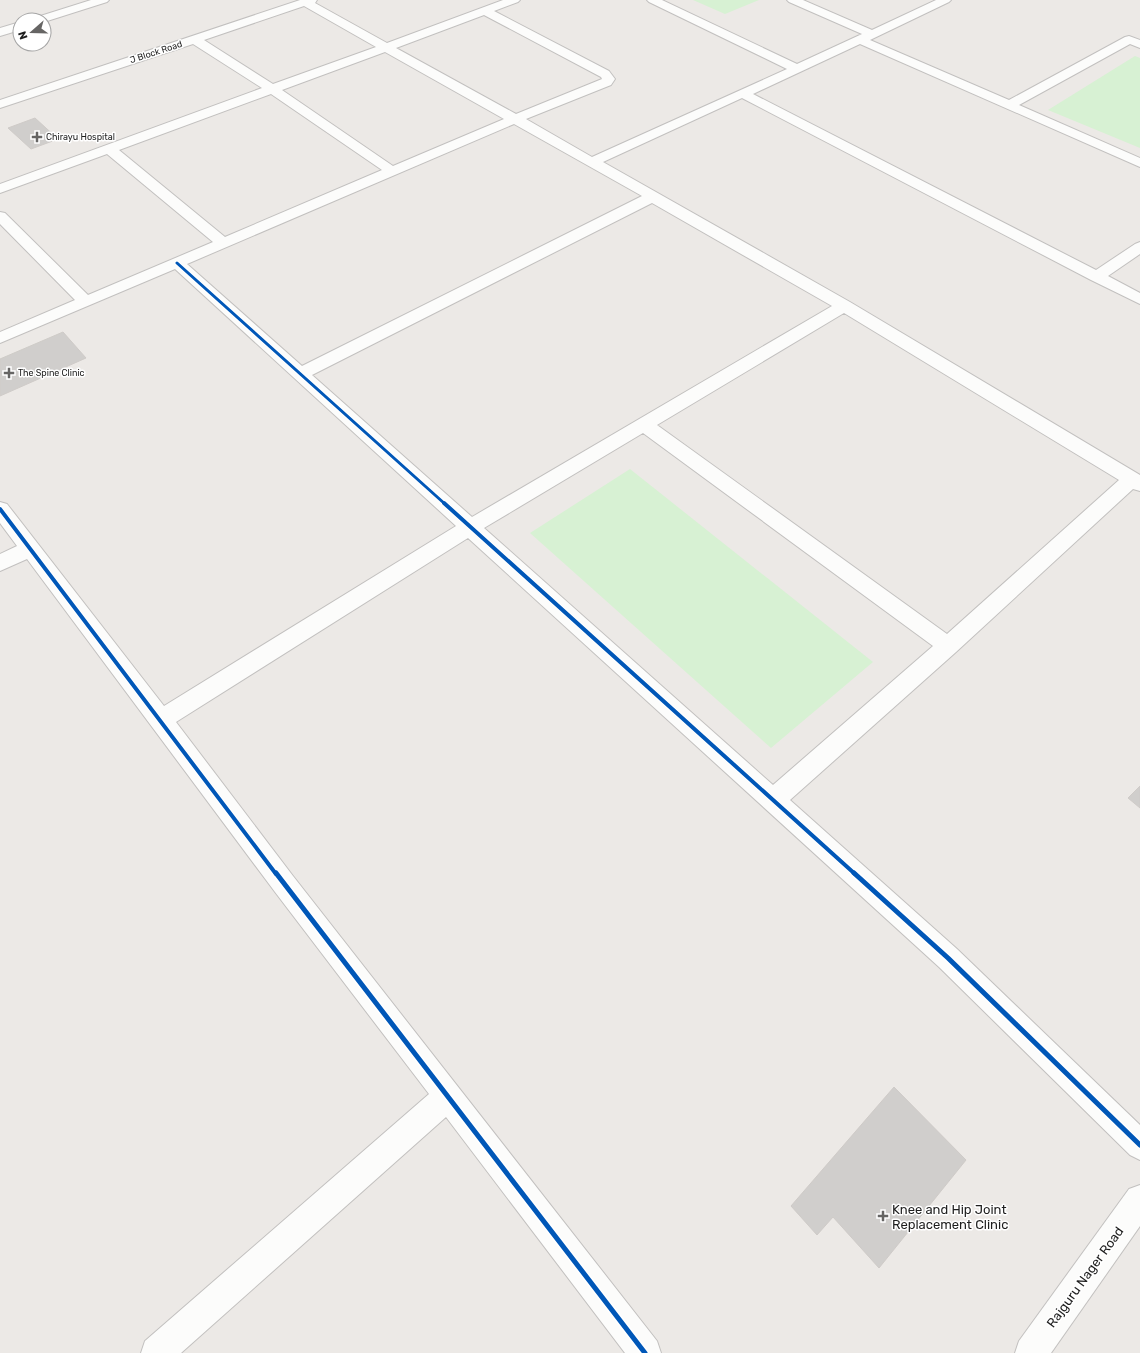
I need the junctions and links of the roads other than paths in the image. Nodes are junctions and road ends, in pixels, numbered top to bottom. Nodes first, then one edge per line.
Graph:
1 (103, 0) edge
2 (514, 0) edge
3 (653, 0) edge
4 (793, 0) edge
5 (943, 0) edge
6 (308, 1) edge
7 (78, 3) edge
8 (485, 11) junction
9 (52, 14) edge
10 (12, 28) edge
11 (0, 32) edge
12 (865, 37) junction
13 (194, 39) junction
14 (1136, 39) edge
15 (385, 47) junction
16 (797, 69) junction
17 (272, 89) junction
18 (744, 94) junction
19 (0, 104) edge
20 (1009, 105) junction
21 (514, 119) junction
22 (109, 149) junction
23 (592, 162) junction
24 (1140, 163) edge
25 (392, 171) junction
26 (0, 189) edge
27 (652, 197) junction
28 (0, 216) edge
29 (223, 243) junction
30 (1140, 247) edge
31 (177, 262) junction
32 (1097, 277) junction
33 (1140, 299) edge
34 (86, 302) junction
35 (844, 306) junction
36 (0, 338) edge
37 (301, 374) junction
38 (645, 425) junction
39 (1136, 481) edge
40 (0, 509) edge
41 (470, 527) junction
42 (30, 548) junction
43 (0, 563) edge
44 (948, 646) junction
45 (161, 720) junction
46 (772, 801) junction
47 (448, 1096) junction
48 (1140, 1145) edge
49 (1140, 1200) edge
50 (157, 1353) edge
51 (644, 1353) edge
52 (1031, 1353) edge

1 - 7 street
2 - 8 street
3 - 16 street
4 - 12 street
5 - 12 street
6 - 13 street, J Block Road
6 - 15 street
7 - 9 street
8 - 15 street
8 - 21 street
10 - 11 street
12 - 16 street
12 - 20 street
13 - 17 street
13 - 19 street, J Block Road
14 - 20 street
15 - 17 street
15 - 21 street
16 - 18 street
17 - 22 street
17 - 25 street
18 - 23 street
18 - 32 street
20 - 24 street
21 - 23 street
21 - 25 street
22 - 26 street
22 - 29 street
23 - 27 street
25 - 29 street
27 - 35 street
27 - 37 street
28 - 34 street
29 - 31 street
30 - 32 street
31 - 34 street
31 - 37 street
32 - 33 street
34 - 36 street
35 - 38 street
35 - 39 street
37 - 41 street
38 - 41 street
38 - 44 street
39 - 44 street
40 - 42 street
41 - 45 street
41 - 46 street
42 - 43 street
42 - 45 street
44 - 46 street
45 - 47 street
46 - 48 street
47 - 50 street
47 - 51 street
49 - 52 street, Rajguru Nager Road

